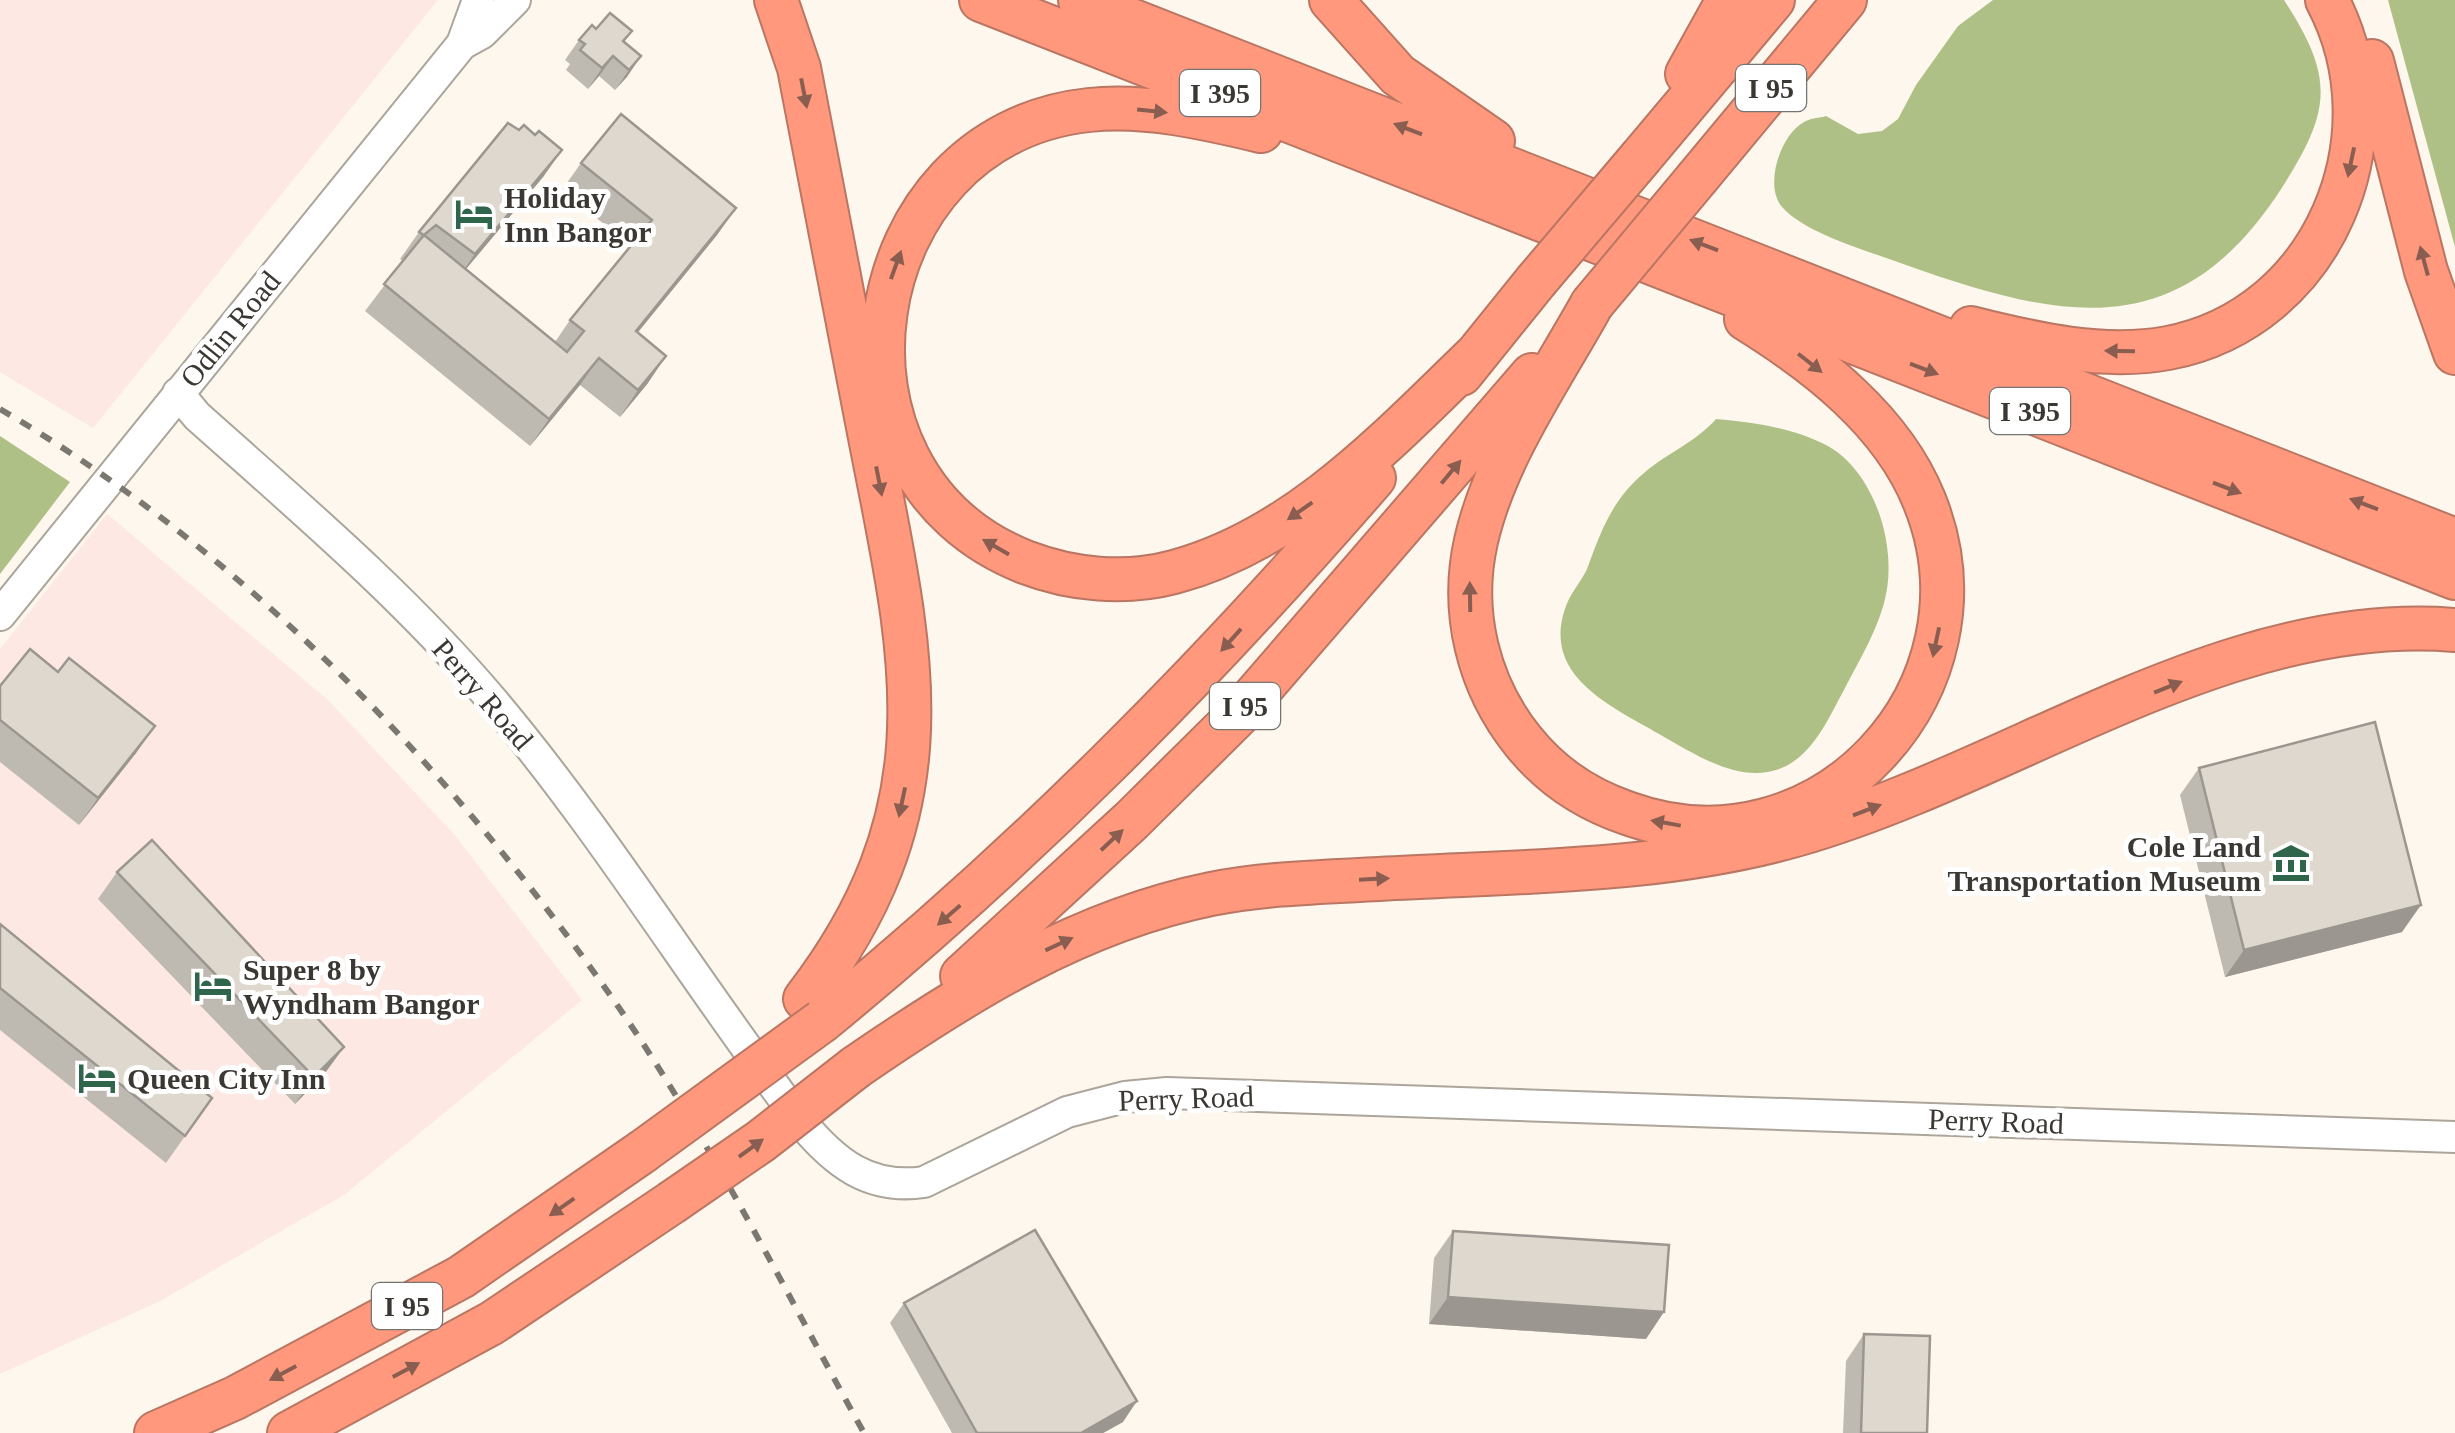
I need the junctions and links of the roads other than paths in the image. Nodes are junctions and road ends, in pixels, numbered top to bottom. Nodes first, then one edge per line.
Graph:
1 (478, 0) edge
2 (515, 0) edge
3 (776, 0) edge
4 (981, 0) edge
5 (1080, 0) edge
6 (1332, 0) edge
7 (1728, 0) edge
8 (1773, 0) edge
9 (1845, 0) edge
10 (1866, 0) edge
11 (2327, 0) edge
12 (2356, 0) edge
13 (462, 44) junction
14 (1775, 84) junction
15 (1642, 156) junction
16 (1459, 186) junction
17 (1618, 230) junction
18 (1778, 274) junction
19 (1592, 304) junction
20 (1477, 354) junction
21 (2455, 354) edge
22 (178, 393) junction
23 (2455, 540) edge
24 (2455, 578) edge
25 (0, 615) edge
26 (2455, 630) edge
27 (813, 1010) junction
28 (856, 1067) junction
29 (2455, 1137) edge
30 (156, 1433) edge
31 (290, 1433) edge

1 - 13 street, Odlin Road
2 - 13 street, Odlin Road
3 -> 27 highway
4 - 16 highway, I 395
17 -> 5 highway, I 395
6 - 17 highway
7 - 15 highway
8 - 15 highway, I 95
9 - 14 highway, I 95
10 - 14 highway
11 -> 18 highway
21 -> 12 highway
13 - 22 street, Odlin Road
14 - 19 highway, I 95, bridge
15 - 20 highway, I 95, bridge
16 - 17 highway, I 395
20 -> 16 highway
18 -> 17 highway, I 395
17 -> 19 highway
17 -> 24 highway, I 395
23 -> 18 highway, I 395
28 -> 19 highway, I 95
20 -> 27 highway, I 95
22 - 25 street, Odlin Road
22 - 29 street, Perry Road
28 -> 26 highway
27 -> 30 highway, I 95, bridge
31 -> 28 highway, I 95, bridge

